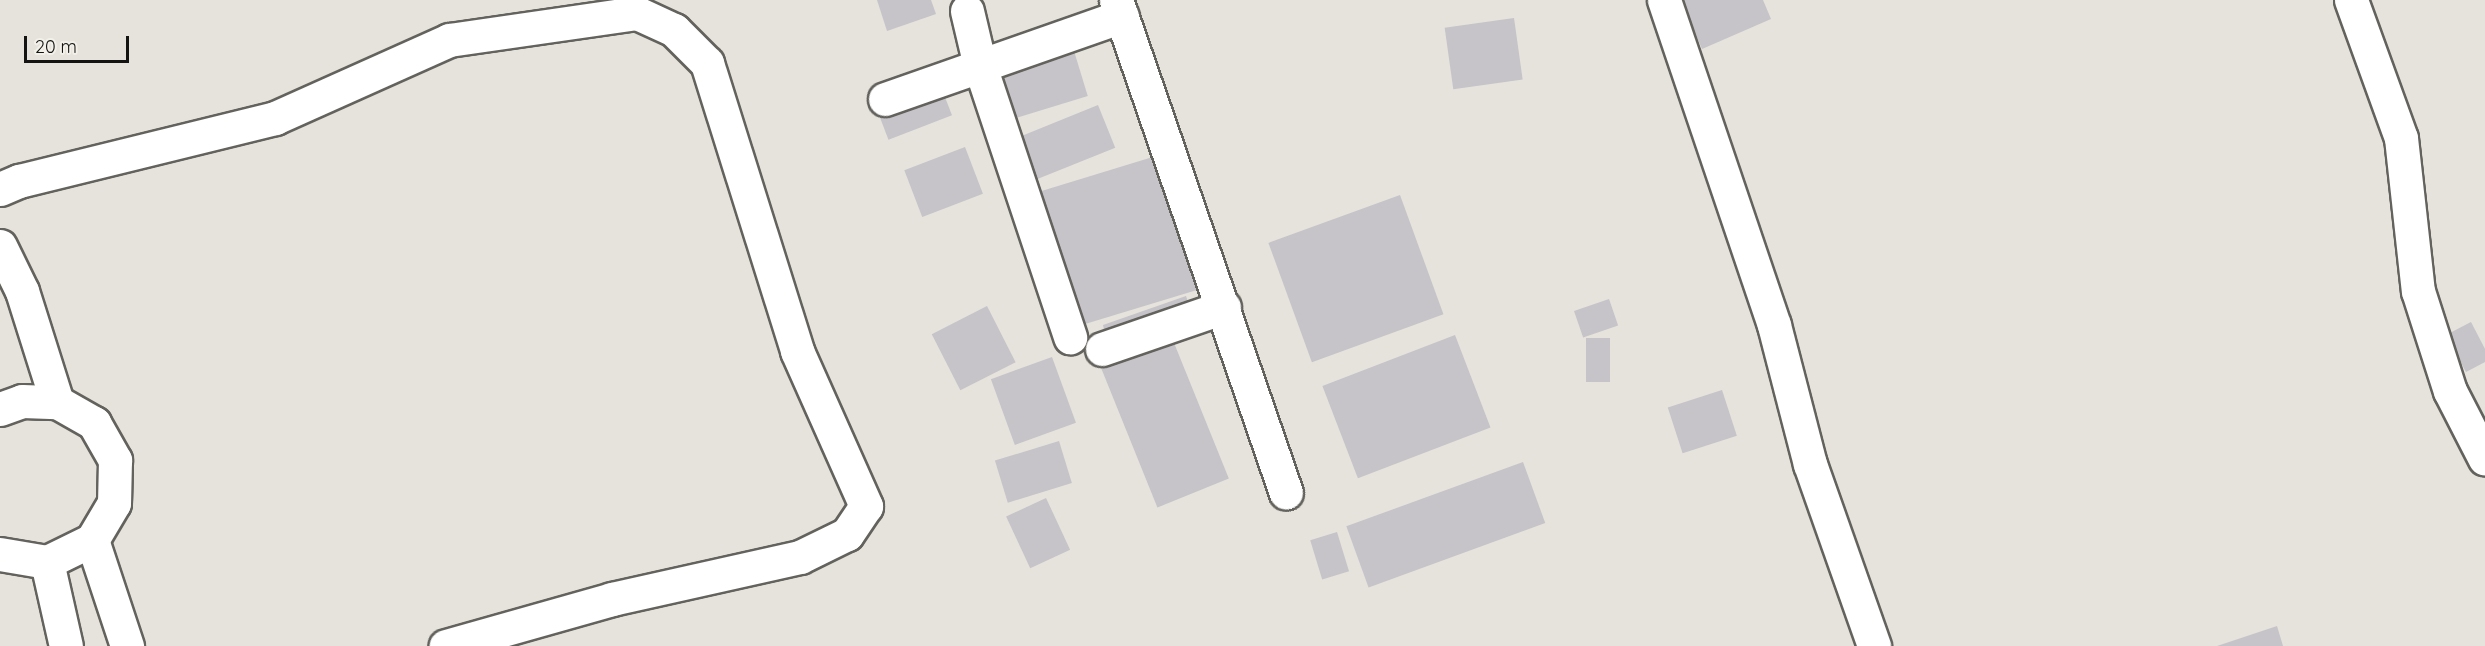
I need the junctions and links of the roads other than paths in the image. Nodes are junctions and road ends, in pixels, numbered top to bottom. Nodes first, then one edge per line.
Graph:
1 (1665, 0) edge
2 (2351, 0) edge
3 (1119, 8) edge
4 (967, 11) dead end
5 (980, 66) junction
6 (885, 99) dead end
7 (0, 189) edge
8 (0, 246) edge
9 (1224, 307) junction
10 (1070, 337) dead end
11 (1102, 349) dead end
12 (57, 402) junction
13 (0, 409) edge
14 (2485, 459) edge
15 (1286, 493) dead end
16 (92, 540) junction
17 (0, 554) edge
18 (47, 562) junction
19 (66, 646) edge
20 (127, 646) edge
21 (446, 646) edge
22 (1874, 646) edge

1 - 22 street
2 - 14 street
3 - 5 street
3 - 9 street
4 - 5 street
5 - 6 street
5 - 10 street
7 - 21 street
8 - 12 street
9 - 11 street
9 - 15 street
12 - 13 street
12 - 16 street
16 - 18 street
16 - 20 street
17 - 18 street
18 - 19 street

